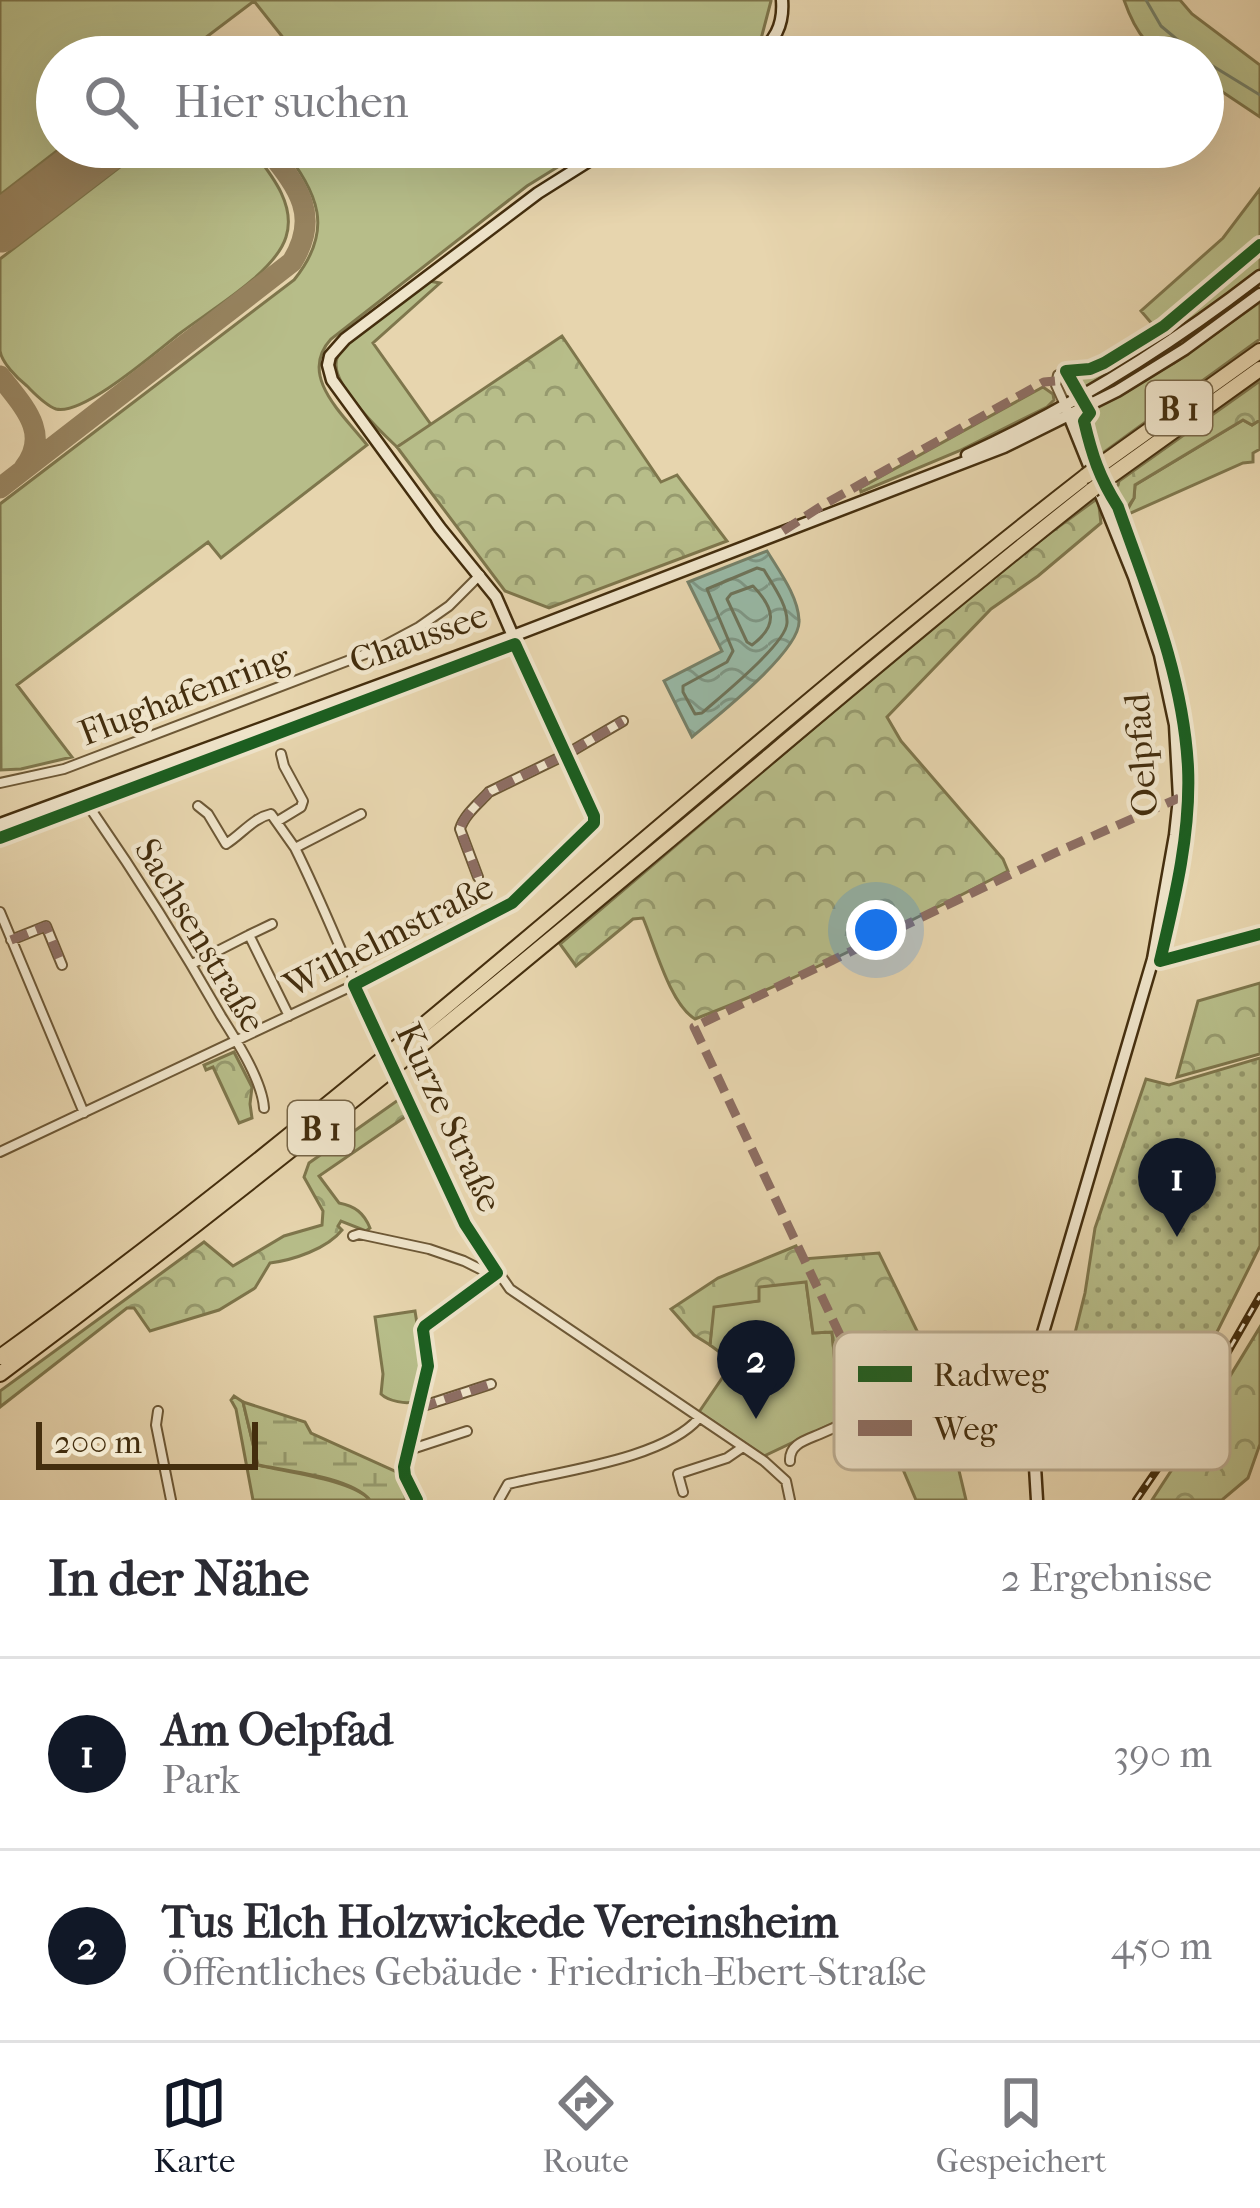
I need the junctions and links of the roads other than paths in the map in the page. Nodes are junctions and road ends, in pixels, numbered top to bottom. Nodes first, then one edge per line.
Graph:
1 (782, 0) edge
2 (775, 36) edge
3 (578, 168) edge
4 (1260, 245) edge
5 (1260, 276) edge
6 (1260, 294) edge
7 (1260, 351) edge
8 (1260, 369) edge
9 (1068, 412) junction
10 (1095, 478) junction
11 (480, 575) junction
12 (513, 636) junction
13 (623, 721) dead end
14 (281, 754) dead end
15 (566, 755) junction
16 (0, 781) edge
17 (85, 793) junction
18 (198, 806) dead end
19 (361, 814) dead end
20 (278, 821) junction
21 (0, 824) edge
22 (295, 848) junction
23 (478, 877) dead end
24 (0, 912) edge
25 (272, 924) dead end
26 (249, 935) junction
27 (11, 940) junction
28 (192, 964) junction
29 (62, 965) dead end
30 (354, 986) junction
31 (290, 1016) junction
32 (236, 1042) junction
33 (264, 1108) dead end
34 (84, 1113) junction
35 (0, 1152) edge
36 (353, 1236) dead end
37 (497, 1273) junction
38 (1043, 1332) edge
39 (0, 1357) edge
40 (0, 1375) edge
41 (491, 1384) dead end
42 (418, 1408) junction
43 (158, 1411) dead end
44 (699, 1418) junction
45 (834, 1428) edge
46 (466, 1431) dead end
47 (743, 1447) junction
48 (408, 1450) junction
49 (790, 1461) dead end
50 (1035, 1470) edge
51 (682, 1492) dead end
52 (171, 1500) edge
53 (417, 1500) edge
54 (500, 1500) edge
55 (790, 1500) edge
56 (1037, 1500) edge

1 - 2 main road
3 - 11 main road
4 - 9 street
5 - 9 main road
6 - 9 main road
7 - 10 highway, B 1
8 - 10 highway, B 1
9 - 12 main road, Chaussee
9 - 38 main road, Oelpfad
10 - 39 highway, B 1
10 - 40 highway, B 1
11 - 12 main road
11 - 16 street, Flughafenring
12 - 15 street, Wilhelmstraße
12 - 17 main road, Chaussee
13 - 15 street
14 - 20 street
15 - 23 street
15 - 30 street, Wilhelmstraße
17 - 21 main road, Chaussee
17 - 28 street, Sachsenstraße
18 - 20 street
19 - 22 street
20 - 22 street, Kurze Straße
22 - 30 street, Kurze Straße
24 - 27 street
25 - 26 street
26 - 28 street
26 - 31 street
27 - 29 street
27 - 34 street
28 - 32 street, Sachsenstraße
30 - 31 street, Wilhelmstraße
30 - 37 street, Kurze Straße, bridge
31 - 32 street, Wilhelmstraße
32 - 33 street, Sachsenstraße
32 - 34 street, Wilhelmstraße
34 - 35 street, Wilhelmstraße
36 - 37 street
37 - 42 street
37 - 44 street
41 - 42 street
42 - 48 street
43 - 52 street
44 - 47 street
44 - 54 street
45 - 49 street
46 - 48 street
47 - 51 street
47 - 55 street
48 - 53 street
50 - 56 main road, Oelpfad

